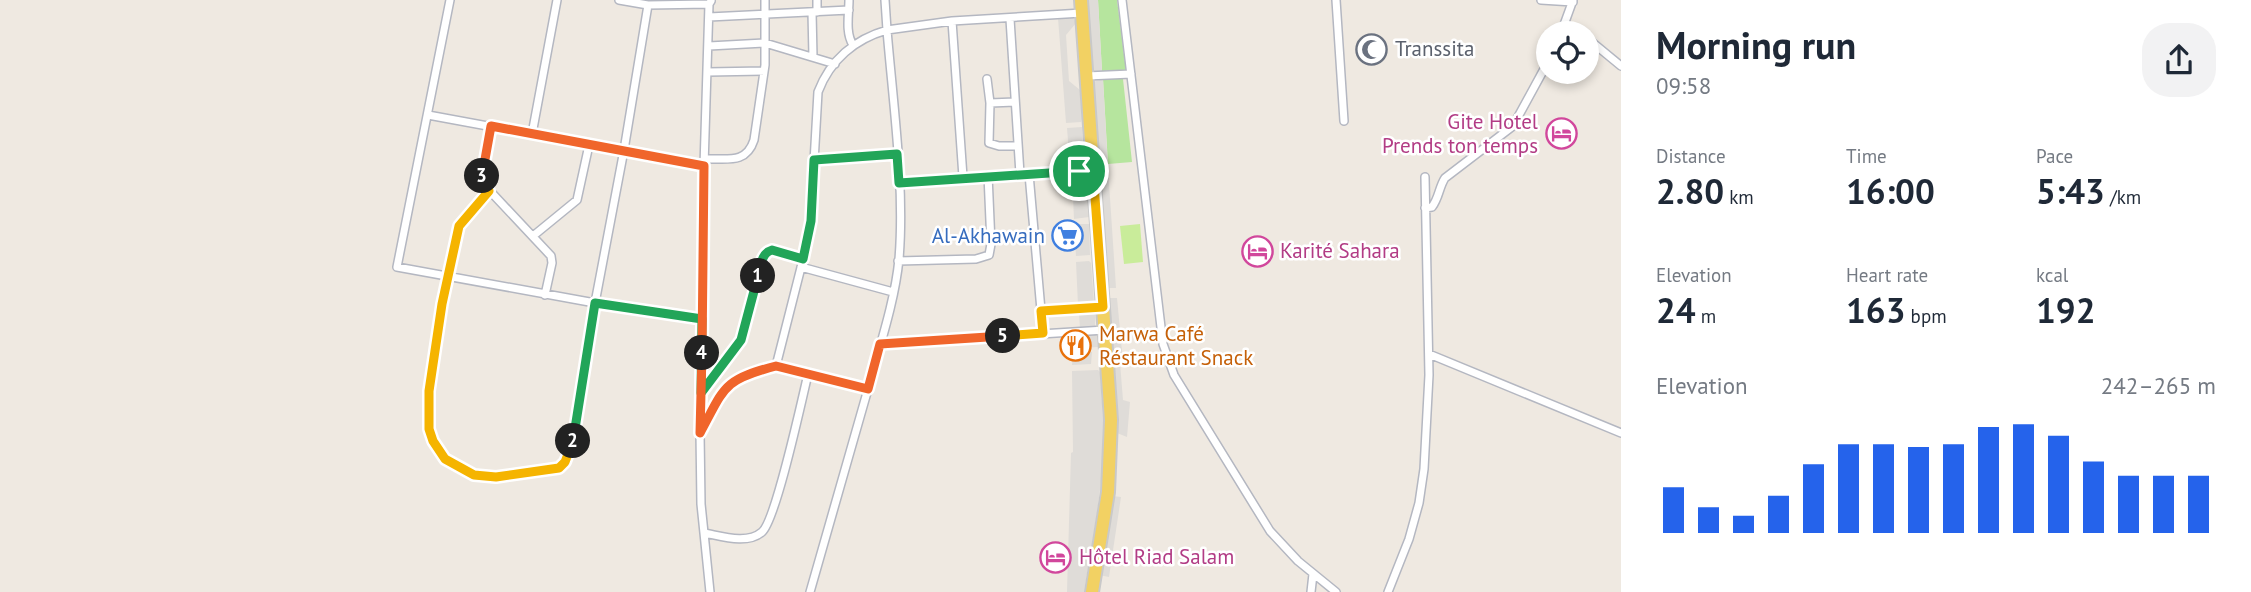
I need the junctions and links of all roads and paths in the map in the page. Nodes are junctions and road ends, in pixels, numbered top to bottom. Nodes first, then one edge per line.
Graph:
1 (450, 0) edge
2 (557, 0) edge
3 (619, 0) edge
4 (765, 0) edge
5 (817, 0) edge
6 (849, 0) edge
7 (885, 0) edge
8 (1122, 0) edge
9 (1336, 0) edge
10 (1541, 0) edge
11 (1573, 1) edge
12 (705, 2) edge
13 (648, 5) junction
14 (1082, 6) edge
15 (849, 10) junction
16 (815, 12) junction
17 (765, 15) junction
18 (709, 17) junction
19 (1010, 19) junction
20 (953, 21) junction
21 (1566, 21) edge
22 (887, 30) junction
23 (765, 43) junction
24 (853, 45) junction
25 (709, 47) junction
26 (1599, 48) edge
27 (813, 57) junction
28 (835, 64) junction
29 (1621, 65) edge
30 (764, 71) junction
31 (708, 72) junction
32 (1131, 74) junction
33 (1087, 76) junction
34 (987, 79) dead end
35 (1536, 84) edge
36 (1015, 102) junction
37 (990, 103) junction
38 (428, 115) junction
39 (1344, 121) dead end
40 (491, 126) junction
41 (532, 134) junction
42 (589, 145) junction
43 (1018, 146) junction
44 (624, 150) junction
45 (897, 154) junction
46 (814, 160) junction
47 (704, 162) junction
48 (1093, 170) junction
49 (1029, 173) junction
50 (1020, 174) junction
51 (988, 175) junction
52 (963, 177) junction
53 (1425, 177) dead end
54 (899, 183) junction
55 (489, 191) junction
56 (1426, 208) junction
57 (533, 236) junction
58 (898, 261) junction
59 (802, 263) junction
60 (448, 277) junction
61 (893, 292) junction
62 (545, 295) junction
63 (595, 303) junction
64 (1103, 307) junction
65 (1041, 311) junction
66 (702, 319) junction
67 (1105, 330) junction
68 (1043, 333) junction
69 (880, 344) junction
70 (1429, 354) junction
71 (776, 366) junction
72 (808, 374) junction
73 (868, 389) junction
74 (701, 393) junction
75 (700, 433) junction
76 (1621, 433) edge
77 (704, 533) junction
78 (1312, 574) junction
79 (710, 592) edge
80 (810, 592) edge
81 (1091, 592) edge
82 (1311, 592) edge
83 (1336, 592) edge
84 (1388, 592) edge

1 - 38 street
2 - 41 street
3 - 13 street
4 - 17 street
5 - 16 street
6 - 15 street
7 - 22 street
8 - 32 street
9 - 39 street
10 - 11 street
11 - 21 street
12 - 13 street
12 - 18 street
13 - 44 street
14 - 19 street
14 - 33 main road
15 - 16 street
15 - 24 street
16 - 17 street
16 - 27 street
17 - 18 street
17 - 23 street
18 - 25 street
19 - 20 street
19 - 36 street
20 - 22 street
20 - 52 street
22 - 24 street
22 - 45 street
23 - 25 street
23 - 27 street
23 - 30 street
24 - 28 street
25 - 31 street
26 - 29 street
27 - 28 street
28 - 46 street
30 - 31 street
30 - 47 street
31 - 47 street
32 - 33 street
32 - 78 street
33 - 48 main road
34 - 37 street
35 - 56 street
36 - 37 street
36 - 43 street
37 - 43 street
38 - 40 street
38 - 60 street
40 - 41 street
40 - 55 street
41 - 42 street
42 - 44 street
42 - 57 street
43 - 50 street
44 - 47 street
44 - 63 street
45 - 46 street
45 - 54 street
46 - 59 street
47 - 66 street
48 - 49 street
48 - 64 main road
49 - 50 street
49 - 65 street
50 - 51 street
51 - 52 street
51 - 58 street
52 - 54 street
53 - 56 street
54 - 58 street
55 - 57 street
55 - 60 street
56 - 70 street
57 - 62 street
58 - 61 street
59 - 61 street
59 - 71 street
59 - 74 street
60 - 62 street
60 - 63 street
61 - 69 street
62 - 63 street
63 - 66 street
64 - 65 street
64 - 67 main road
65 - 68 street
66 - 74 street
67 - 68 street
67 - 81 main road
68 - 69 street
69 - 73 street
70 - 76 street
70 - 84 street
71 - 72 street
71 - 75 street
72 - 73 street
72 - 77 street
73 - 80 street
74 - 75 street
75 - 77 street
77 - 79 street
78 - 82 street
78 - 83 street

